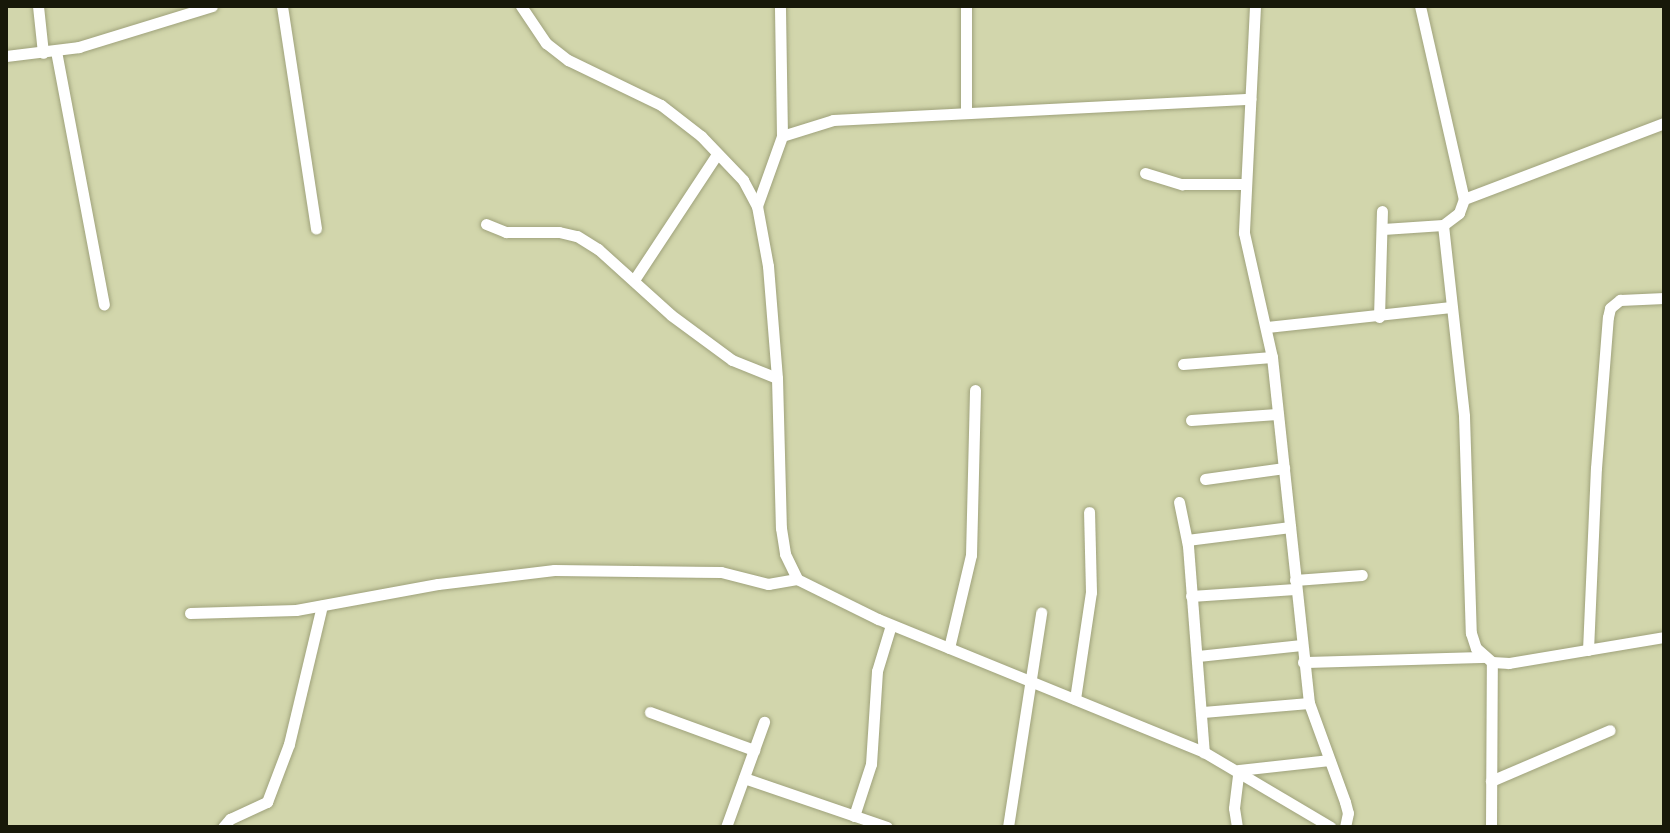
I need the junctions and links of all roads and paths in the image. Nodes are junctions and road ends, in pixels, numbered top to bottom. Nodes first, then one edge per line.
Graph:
1 (38, 6) edge
2 (212, 6) edge
3 (282, 6) edge
4 (521, 6) edge
5 (780, 6) edge
6 (966, 6) edge
7 (1255, 6) edge
8 (1420, 6) edge
9 (56, 51) junction
10 (43, 53) junction
11 (6, 56) edge
12 (1250, 99) junction
13 (966, 113) junction
14 (1664, 123) edge
15 (782, 136) junction
16 (717, 154) junction
17 (1145, 173) dead end
18 (1244, 184) junction
19 (1464, 199) junction
20 (757, 206) junction
21 (1382, 211) dead end
22 (486, 224) dead end
23 (1443, 225) junction
24 (316, 228) dead end
25 (1383, 229) junction
26 (634, 280) junction
27 (1664, 298) edge
28 (104, 304) dead end
29 (1451, 307) junction
30 (1379, 317) junction
31 (1267, 327) junction
32 (1272, 357) junction
33 (1183, 364) dead end
34 (777, 378) junction
35 (975, 390) dead end
36 (1277, 414) junction
37 (1191, 420) dead end
38 (1284, 468) junction
39 (1205, 479) dead end
40 (1179, 502) dead end
41 (1089, 512) dead end
42 (1290, 527) junction
43 (1187, 540) junction
44 (1362, 575) dead end
45 (797, 579) junction
46 (1295, 585) junction
47 (1191, 596) junction
48 (322, 606) junction
49 (190, 613) dead end
50 (1041, 613) dead end
51 (891, 625) junction
52 (1664, 637) edge
53 (1301, 645) junction
54 (949, 648) junction
55 (1588, 650) junction
56 (1198, 656) junction
57 (1488, 659) junction
58 (1303, 662) junction
59 (1030, 684) junction
60 (1075, 699) junction
61 (1309, 703) junction
62 (650, 712) dead end
63 (1203, 712) junction
64 (764, 722) dead end
65 (1610, 730) dead end
66 (754, 750) junction
67 (1204, 752) junction
68 (1329, 760) junction
69 (1239, 770) junction
70 (744, 778) junction
71 (1491, 781) junction
72 (854, 816) junction
73 (223, 827) edge
74 (726, 827) edge
75 (887, 827) edge
76 (1008, 827) edge
77 (1237, 827) edge
78 (1331, 827) edge
79 (1345, 827) edge
80 (1491, 827) edge

1 - 10 street
2 - 9 street
3 - 24 street
4 - 16 street
5 - 15 street
6 - 13 street
7 - 12 street
8 - 19 street
9 - 10 street
9 - 28 street
10 - 11 street
12 - 13 street
12 - 18 street
13 - 15 street
14 - 19 street
15 - 20 street
16 - 20 street
16 - 26 street
17 - 18 street
18 - 31 street
19 - 23 street
20 - 34 street
21 - 25 street
22 - 26 street
23 - 25 street
23 - 29 street
25 - 30 street
26 - 34 street
27 - 55 street
29 - 30 street
29 - 57 street
30 - 31 street
31 - 32 street
32 - 33 street
32 - 36 street
34 - 45 street
35 - 54 street
36 - 37 street
36 - 38 street
38 - 39 street
38 - 42 street
40 - 43 street
41 - 60 street
42 - 43 street
42 - 46 street
43 - 47 street
44 - 46 street
45 - 48 street
45 - 51 street
46 - 47 street
46 - 53 street
47 - 56 street
48 - 49 street
48 - 73 street
50 - 59 street
51 - 54 street
51 - 72 street
52 - 55 street
53 - 56 street
53 - 58 street
54 - 59 street
55 - 57 street
56 - 63 street
57 - 58 street
57 - 71 street
58 - 61 street
59 - 60 street
59 - 76 street
60 - 67 street
61 - 63 street
61 - 68 street
62 - 66 street
63 - 67 street
64 - 66 street
65 - 71 street
66 - 70 street
67 - 69 street
68 - 69 street
68 - 79 street
69 - 77 street
69 - 78 street
70 - 72 street
70 - 74 street
71 - 80 street
72 - 75 street

